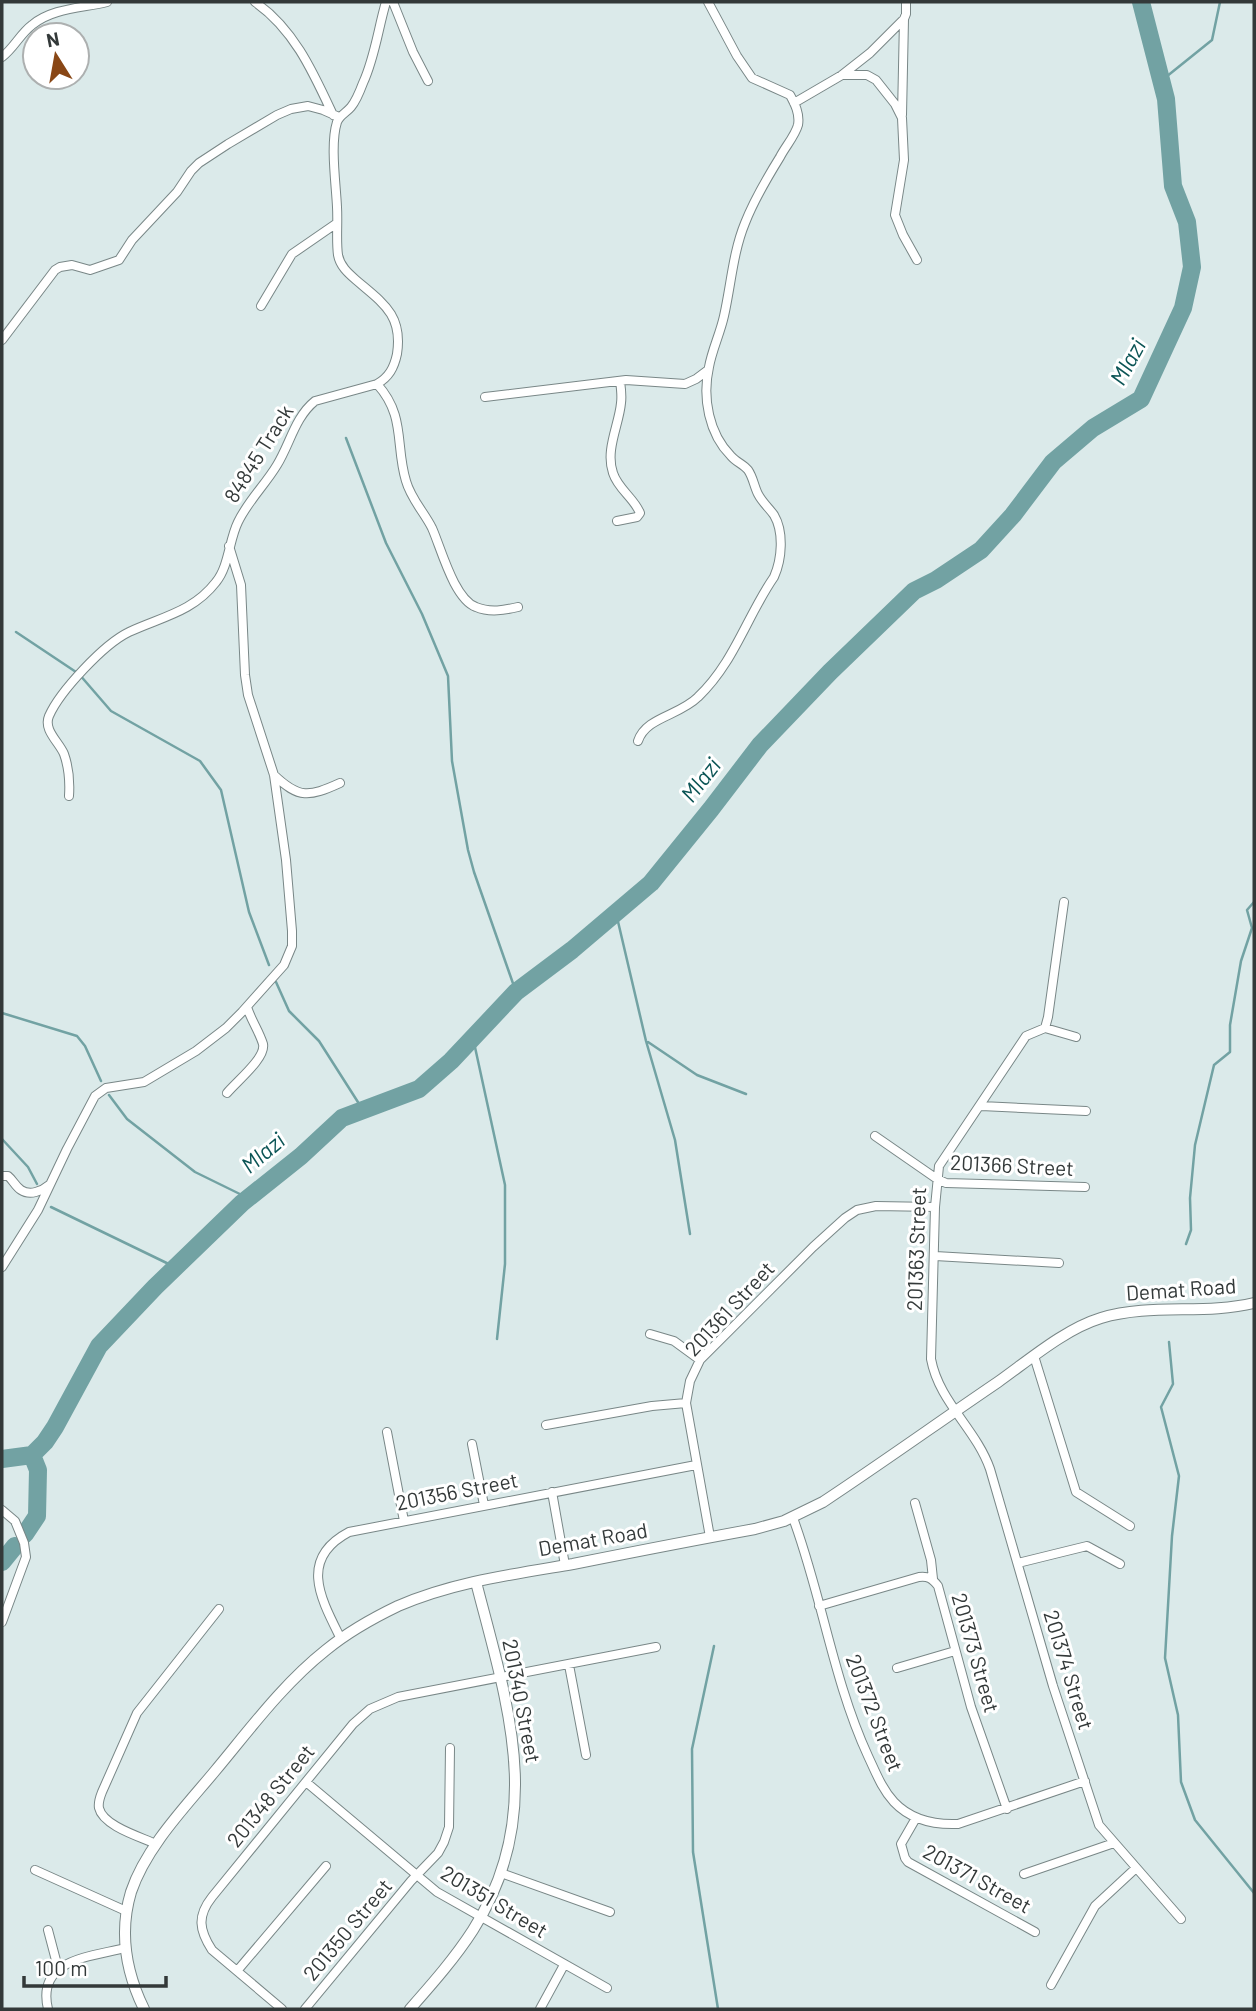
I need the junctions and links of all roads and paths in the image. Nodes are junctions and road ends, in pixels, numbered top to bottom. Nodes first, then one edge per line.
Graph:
1 (107, 2) edge
2 (255, 2) edge
3 (386, 2) edge
4 (393, 2) edge
5 (708, 2) edge
6 (906, 2) edge
7 (904, 19) junction
8 (2, 57) edge
9 (842, 75) junction
10 (428, 81) dead end
11 (794, 103) junction
12 (336, 116) junction
13 (902, 118) junction
14 (337, 223) junction
15 (917, 260) dead end
16 (261, 306) dead end
17 (2, 340) edge
18 (708, 370) junction
19 (620, 381) junction
20 (377, 384) junction
21 (485, 397) dead end
22 (617, 521) dead end
23 (229, 546) junction
24 (519, 607) dead end
25 (638, 741) dead end
26 (274, 775) junction
27 (340, 783) dead end
28 (69, 796) dead end
29 (1064, 902) dead end
30 (247, 1007) junction
31 (1045, 1028) junction
32 (1076, 1037) dead end
33 (227, 1093) dead end
34 (981, 1106) junction
35 (1086, 1111) dead end
36 (876, 1136) dead end
37 (2, 1176) edge
38 (937, 1179) junction
39 (51, 1183) junction
40 (1085, 1187) dead end
41 (935, 1207) junction
42 (935, 1256) junction
43 (1059, 1262) dead end
44 (2, 1266) edge
45 (1254, 1303) edge
46 (650, 1334) dead end
47 (1034, 1356) junction
48 (700, 1360) junction
49 (686, 1402) junction
50 (955, 1411) junction
51 (546, 1425) dead end
52 (387, 1432) dead end
53 (472, 1444) dead end
54 (696, 1465) junction
55 (552, 1492) junction
56 (915, 1503) dead end
57 (484, 1505) junction
58 (2, 1510) edge
59 (793, 1518) junction
60 (404, 1521) junction
61 (1130, 1526) dead end
62 (710, 1537) junction
63 (1018, 1563) junction
64 (1120, 1564) dead end
65 (565, 1565) junction
66 (933, 1579) junction
67 (476, 1581) junction
68 (819, 1606) junction
69 (219, 1609) dead end
70 (2, 1622) edge
71 (341, 1639) junction
72 (656, 1647) dead end
73 (955, 1651) junction
74 (569, 1665) junction
75 (897, 1668) dead end
76 (500, 1677) junction
77 (450, 1748) dead end
78 (586, 1755) dead end
79 (1085, 1781) junction
80 (306, 1782) junction
81 (1007, 1809) junction
82 (916, 1818) junction
83 (1114, 1843) junction
84 (156, 1844) junction
85 (326, 1866) dead end
86 (1136, 1868) junction
87 (35, 1870) dead end
88 (501, 1873) junction
89 (1024, 1874) dead end
90 (418, 1875) junction
91 (126, 1912) junction
92 (610, 1912) dead end
93 (480, 1917) junction
94 (1181, 1919) dead end
95 (48, 1930) dead end
96 (1035, 1932) dead end
97 (125, 1948) junction
98 (564, 1965) junction
99 (58, 1968) junction
100 (237, 1971) junction
101 (1051, 1985) dead end
102 (607, 1988) dead end
103 (48, 2009) edge
104 (144, 2009) edge
105 (282, 2009) edge
106 (305, 2009) edge
107 (410, 2009) edge
108 (540, 2009) edge

1 - 8 street
2 - 12 street
3 - 12 street
4 - 10 street
5 - 11 street
6 - 7 street
7 - 9 street
7 - 13 street
9 - 11 street
9 - 13 street
11 - 18 street
12 - 14 street
12 - 17 street
13 - 15 street
14 - 16 street
14 - 20 street
18 - 19 street
18 - 25 street
19 - 21 street
19 - 22 street
20 - 23 street, 84845 Track
20 - 24 street
23 - 26 street
23 - 28 street, 84845 Track
26 - 27 street
26 - 30 street
29 - 31 street
30 - 33 street
30 - 39 street
31 - 32 street
31 - 34 street, 201363 Street
34 - 35 street
34 - 38 street, 201363 Street
36 - 38 street
37 - 39 street
38 - 40 street, 201366 Street
38 - 41 street, 201363 Street
39 - 44 street
41 - 42 street, 201363 Street
41 - 48 street, 201361 Street
42 - 43 street
42 - 50 street, 201363 Street
45 - 47 street, Demat Road
46 - 48 street
47 - 50 street, Demat Road
47 - 61 street
48 - 49 street, 201361 Street
49 - 51 street
49 - 54 street, 201361 Street
50 - 59 street, Demat Road
50 - 63 street, 201374 Street
52 - 60 street
53 - 57 street
54 - 55 street, 201356 Street
54 - 62 street, 201361 Street
55 - 57 street, 201356 Street
55 - 65 street
56 - 66 street
57 - 60 street, 201356 Street
58 - 70 street
59 - 62 street, Demat Road
59 - 68 street, 201372 Street
60 - 71 street, 201356 Street
62 - 65 street, Demat Road
63 - 64 street
63 - 79 street, 201374 Street
65 - 67 street, Demat Road
66 - 68 street, 201373 Street
66 - 73 street, 201373 Street
67 - 71 street, Demat Road
67 - 76 street, 201340 Street
68 - 82 street, 201372 Street
69 - 84 street
71 - 84 street, Demat Road
72 - 74 street, 201348 Street
73 - 75 street
73 - 81 street, 201373 Street
74 - 76 street, 201348 Street
74 - 78 street
76 - 80 street, 201348 Street
76 - 88 street, 201340 Street
77 - 90 street, 201350 Street
79 - 81 street, 201372 Street
79 - 83 street, 201374 Street
80 - 90 street, 201351 Street
80 - 100 street, 201348 Street
81 - 82 street, 201372 Street
82 - 96 street, 201371 Street
83 - 86 street, 201374 Street
83 - 89 street
84 - 91 street, Demat Road
85 - 100 street
86 - 94 street, 201374 Street
86 - 101 street
87 - 91 street
88 - 92 street
88 - 93 street, 201340 Street
90 - 93 street, 201351 Street
90 - 106 street, 201350 Street
91 - 97 street, Demat Road
93 - 98 street, 201351 Street
93 - 107 street, 201340 Street
95 - 99 street
97 - 99 street
97 - 104 street, Demat Road
98 - 102 street, 201351 Street
98 - 108 street
99 - 103 street
100 - 105 street, 201348 Street

